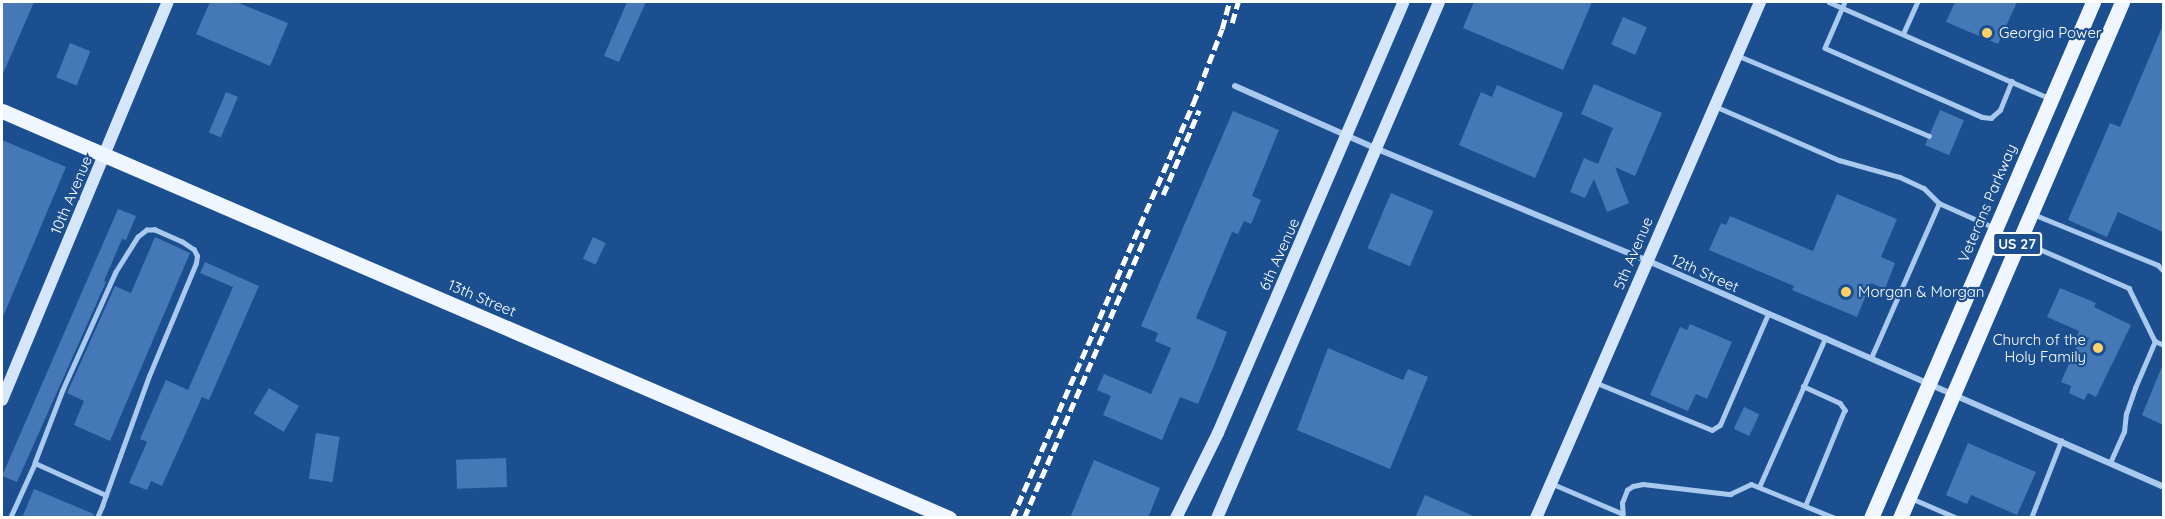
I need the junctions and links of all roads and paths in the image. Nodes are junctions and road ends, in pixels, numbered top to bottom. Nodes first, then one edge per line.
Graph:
1 (168, 2) edge
2 (1404, 2) edge
3 (1439, 2) edge
4 (1760, 2) edge
5 (1829, 2) edge
6 (1845, 2) edge
7 (1917, 2) edge
8 (2093, 2) edge
9 (2122, 2) edge
10 (1843, 7) junction
11 (1903, 34) junction
12 (1736, 55) junction
13 (2012, 81) junction
14 (1235, 86) dead end
15 (2051, 99) junction
16 (1714, 106) junction
17 (2, 111) edge
18 (1347, 136) junction
19 (1929, 136) dead end
20 (1376, 148) junction
21 (104, 154) junction
22 (1939, 203) junction
23 (2031, 213) junction
24 (1996, 228) junction
25 (2019, 240) junction
26 (1646, 260) junction
27 (2163, 271) edge
28 (1768, 314) junction
29 (1825, 338) junction
30 (2155, 341) junction
31 (2163, 345) edge
32 (1871, 358) junction
33 (1594, 382) junction
34 (1929, 384) junction
35 (1803, 386) junction
36 (1952, 394) junction
37 (2, 400) edge
38 (2061, 441) junction
39 (35, 463) junction
40 (2110, 463) junction
41 (1551, 483) junction
42 (1760, 485) junction
43 (2163, 487) edge
44 (106, 495) junction
45 (1909, 497) junction
46 (1806, 505) junction
47 (1820, 511) junction
48 (1622, 515) edge
49 (1957, 517) edge
50 (10, 518) edge
51 (97, 518) edge
52 (948, 518) edge
53 (1176, 518) edge
54 (1217, 518) edge
55 (1536, 518) edge
56 (1817, 518) edge
57 (1835, 518) edge
58 (1871, 518) edge
59 (1900, 518) edge
60 (2031, 518) edge

1 - 21 street, 10th Avenue
2 - 18 street, 6th Avenue
3 - 20 street
4 - 12 street, 5th Avenue
5 - 10 lane
6 - 10 lane
7 - 11 lane
8 - 15 main road, Veterans Parkway / US 27
9 - 23 main road, US 27
10 - 11 lane
10 - 13 lane
11 - 13 lane
12 - 16 street, 5th Avenue
12 - 19 lane
13 - 15 lane
14 - 18 street, 12th Street
15 - 24 main road, Veterans Parkway / US 27
16 - 22 lane
16 - 26 street, 5th Avenue
17 - 21 main road, 13th Street
18 - 20 street, 12th Street
18 - 53 street, 6th Avenue
20 - 26 street, 12th Street
20 - 54 street
21 - 37 street, 10th Avenue
21 - 52 main road, 13th Street
22 - 24 lane
22 - 32 lane
23 - 25 main road, US 27
23 - 27 lane
24 - 34 main road, Veterans Parkway / US 27
25 - 30 lane
25 - 36 main road, US 27
26 - 28 street, 12th Street
26 - 33 street, 5th Avenue
28 - 29 street, 12th Street
28 - 33 lane
29 - 32 street, 12th Street
29 - 35 lane
30 - 31 lane
30 - 40 lane
32 - 34 street, 12th Street
33 - 41 street, 5th Avenue
34 - 36 street, 12th Street
34 - 58 main road, Veterans Parkway / US 27
35 - 42 lane
35 - 46 lane
36 - 38 street, 12th Street
36 - 45 main road, US 27
38 - 40 street, 12th Street
38 - 60 lane
39 - 44 lane
39 - 44 lane
39 - 50 lane
40 - 43 street, 12th Street
41 - 48 lane
41 - 55 street, 5th Avenue
42 - 46 lane
42 - 48 lane
44 - 51 lane
45 - 49 lane
45 - 59 main road, US 27
46 - 47 lane
47 - 56 lane
47 - 57 lane

